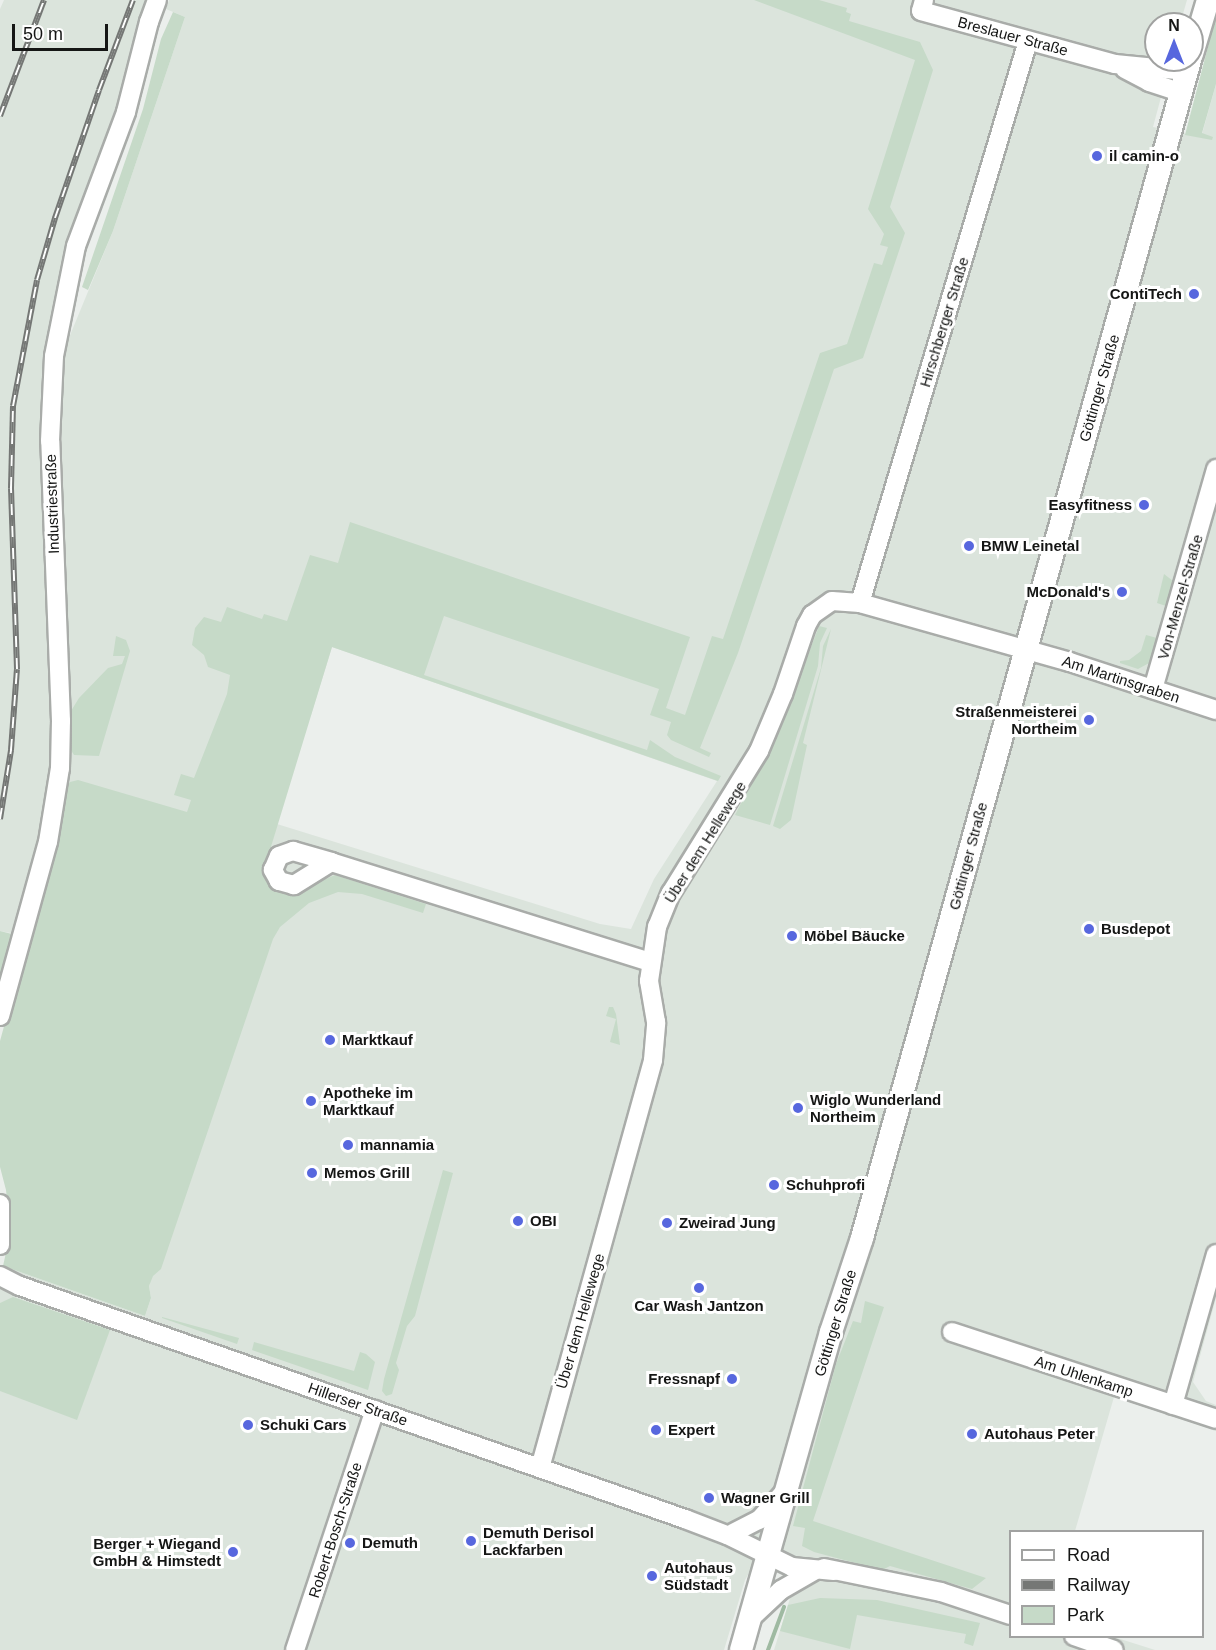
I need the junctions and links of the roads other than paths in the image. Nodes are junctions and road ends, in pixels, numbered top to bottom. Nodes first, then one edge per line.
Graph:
1 (158, 0) edge
2 (924, 0) edge
3 (1028, 41) junction
4 (1144, 66) edge
5 (1186, 72) edge
6 (1216, 469) edge
7 (860, 603) junction
8 (1025, 650) junction
9 (1153, 689) junction
10 (1216, 710) edge
11 (331, 862) dead end
12 (650, 962) junction
13 (0, 1016) edge
14 (0, 1204) edge
15 (0, 1245) edge
16 (1216, 1254) edge
17 (0, 1276) edge
18 (952, 1332) dead end
19 (1173, 1405) junction
20 (375, 1410) junction
21 (1216, 1419) edge
22 (540, 1468) junction
23 (786, 1489) junction
24 (725, 1532) junction
25 (769, 1552) junction
26 (814, 1570) junction
27 (834, 1571) junction
28 (1009, 1614) edge
29 (750, 1619) junction
30 (1080, 1638) edge
31 (295, 1650) edge
32 (741, 1650) edge
33 (1114, 1650) edge

1 - 13 street, Industriestraße
2 - 3 street, Breslauer Straße
3 - 4 street, Breslauer Straße
3 - 7 street, Hirschberger Straße
5 - 8 main road, Göttinger Straße
6 - 9 street, Von-Menzel-Straße
7 - 8 street, Über dem Hellewege
7 - 12 street, Über dem Hellewege
8 - 9 street, Am Martinsgraben
8 - 23 main road, Göttinger Straße
9 - 10 street, Am Martinsgraben
11 - 12 street
12 - 22 street, Über dem Hellewege
14 - 15 street
16 - 19 street
17 - 20 street, Hillerser Straße
18 - 19 street, Am Uhlenkamp
19 - 21 street, Am Uhlenkamp
20 - 22 street, Hillerser Straße
20 - 31 street, Robert-Bosch-Straße
22 - 24 street, Hillerser Straße
23 - 24 street
23 - 25 main road, Göttinger Straße
24 - 25 street, Hillerser Straße
25 - 26 street
25 - 27 street
25 - 29 main road, Göttinger Straße
26 - 27 street
26 - 29 street
27 - 28 street
29 - 32 main road, Göttinger Straße
30 - 33 street

